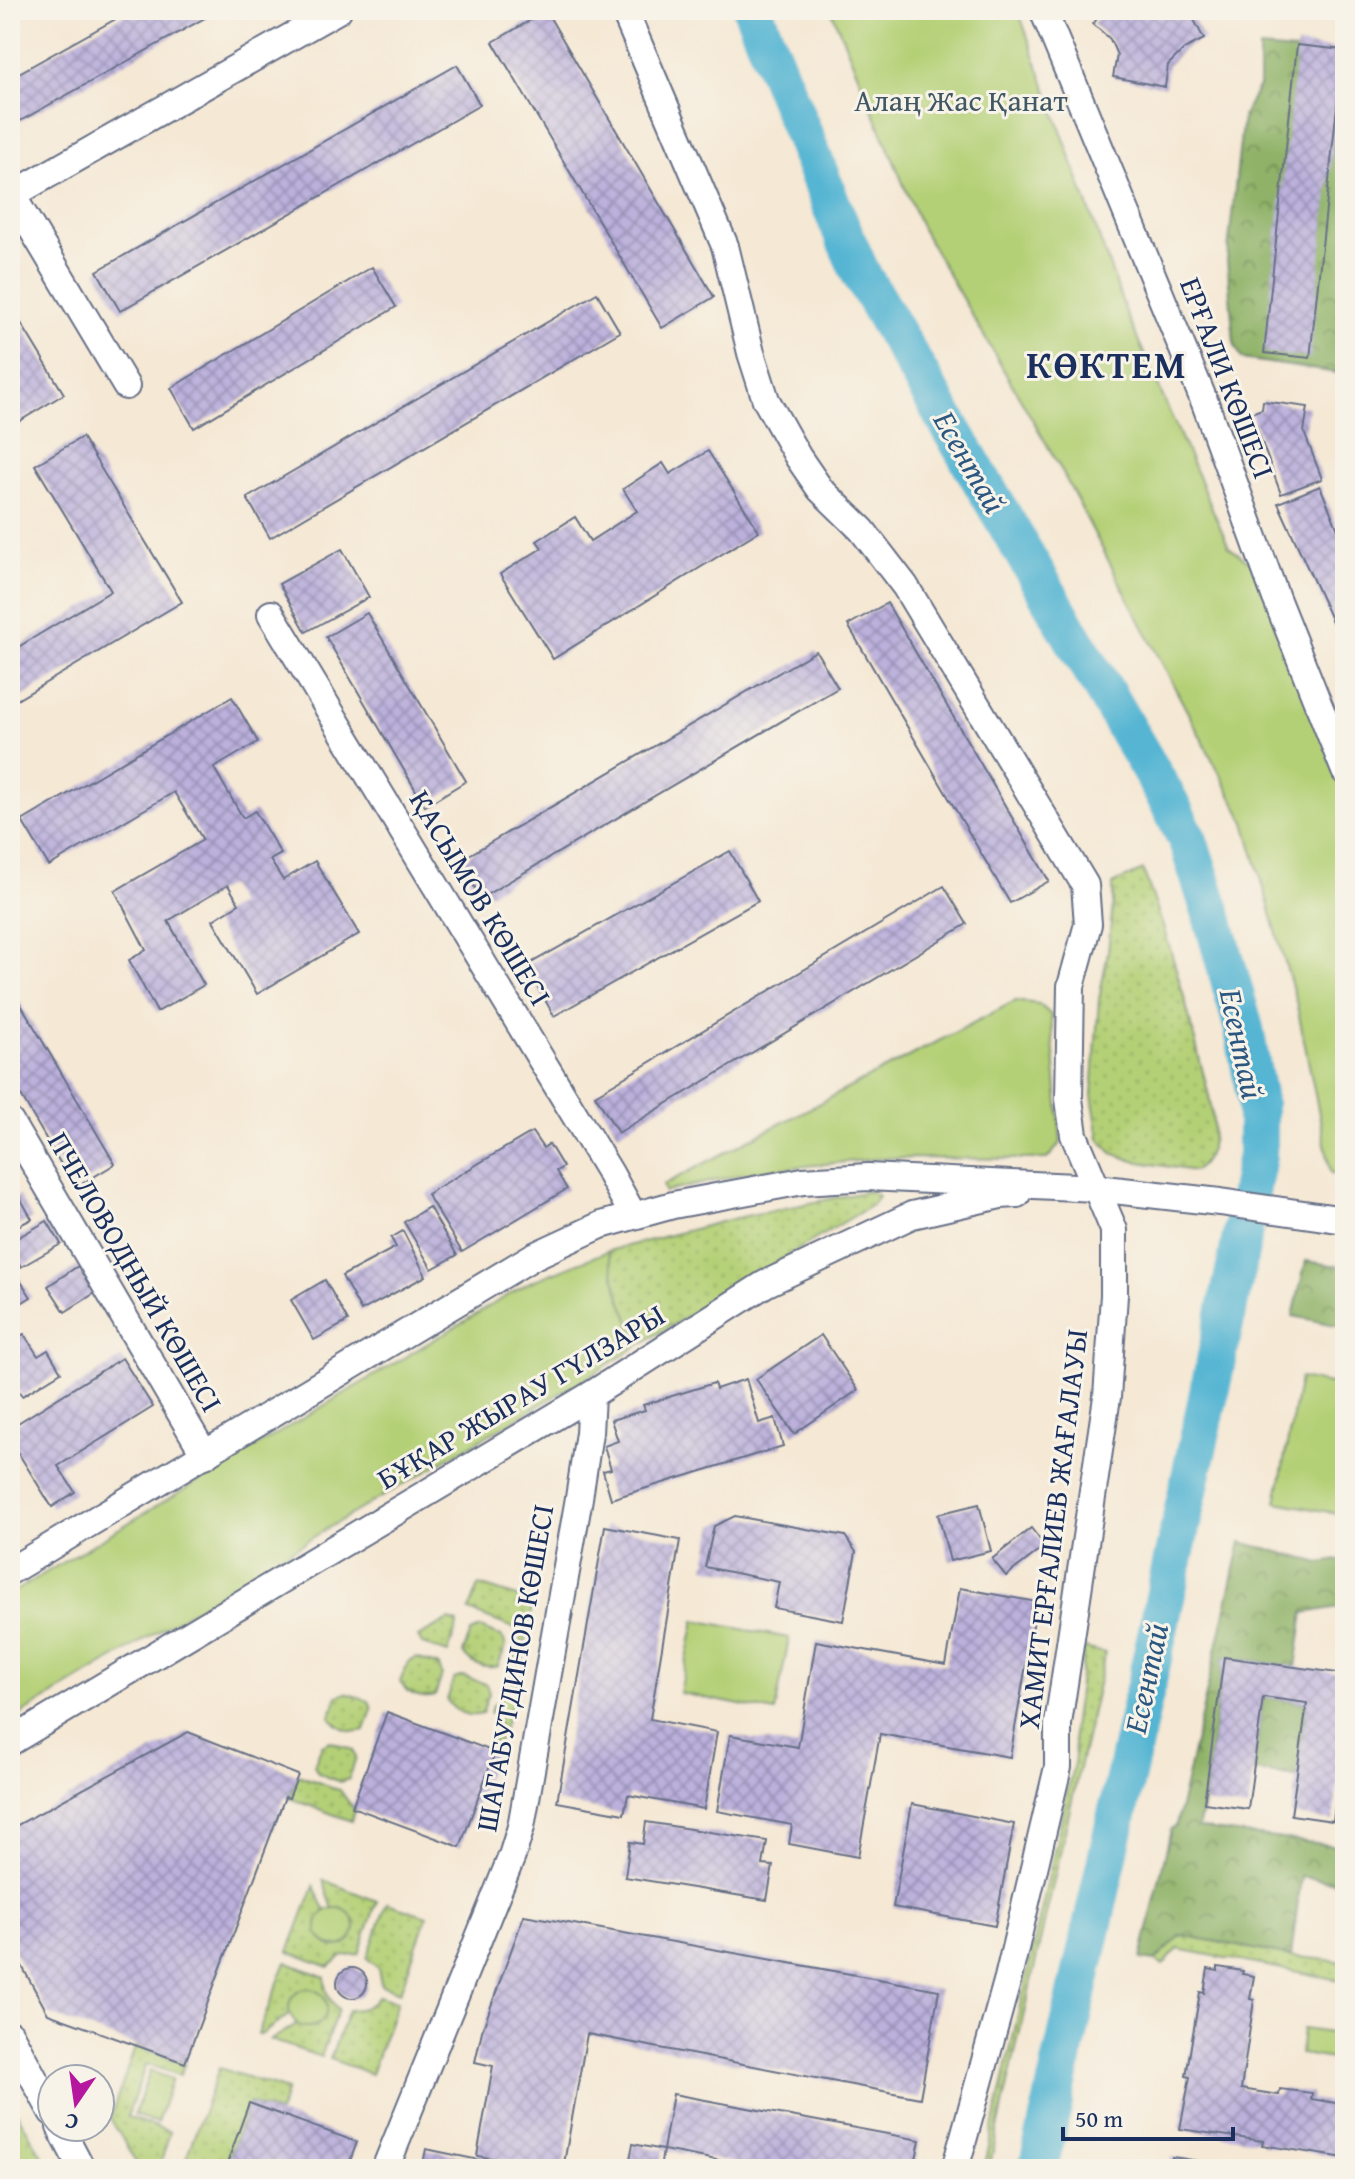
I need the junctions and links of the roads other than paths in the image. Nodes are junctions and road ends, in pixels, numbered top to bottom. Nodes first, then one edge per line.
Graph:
1 (338, 10) edge
2 (624, 10) edge
3 (1043, 10) edge
4 (11, 193) edge
5 (126, 386) dead end
6 (271, 614) dead end
7 (1345, 771) edge
8 (10, 1122) edge
9 (910, 1179) junction
10 (1096, 1188) junction
11 (633, 1215) junction
12 (912, 1215) junction
13 (1345, 1220) edge
14 (591, 1395) junction
15 (205, 1455) junction
16 (10, 1571) edge
17 (10, 1742) edge
18 (10, 2034) edge
19 (36, 2082) edge
20 (68, 2143) edge
21 (82, 2169) edge
22 (385, 2169) edge
23 (955, 2169) edge

1 - 4 street
2 - 10 street, ХАМИТ ЕРҒАЛИЕВ ЖАҒАЛАУЫ
3 - 7 street, ЕРҒАЛИ КӨШЕСІ
4 - 5 street
6 - 11 street, ҚАСЫМОВ КӨШЕСІ
8 - 15 street, ПЧЕЛОВОДНЫЙ КӨШЕСІ
9 - 10 street, БҰҚАР ЖЫРАУ ГҮЛЗАРЫ
9 - 11 street, БҰҚАР ЖЫРАУ ГҮЛЗАРЫ
9 - 12 street
10 - 12 street, БҰҚАР ЖЫРАУ ГҮЛЗАРЫ
10 - 13 street, БҰҚАР ЖЫРАУ ГҮЛЗАРЫ
10 - 23 street, ХАМИТ ЕРҒАЛИЕВ ЖАҒАЛАУЫ
11 - 15 street, БҰҚАР ЖЫРАУ ГҮЛЗАРЫ
12 - 14 street, БҰҚАР ЖЫРАУ ГҮЛЗАРЫ
14 - 17 street, БҰҚАР ЖЫРАУ ГҮЛЗАРЫ
14 - 22 street, ШАГАБУТДИНОВ КӨШЕСІ
15 - 16 street, БҰҚАР ЖЫРАУ ГҮЛЗАРЫ
18 - 19 street
20 - 21 street

